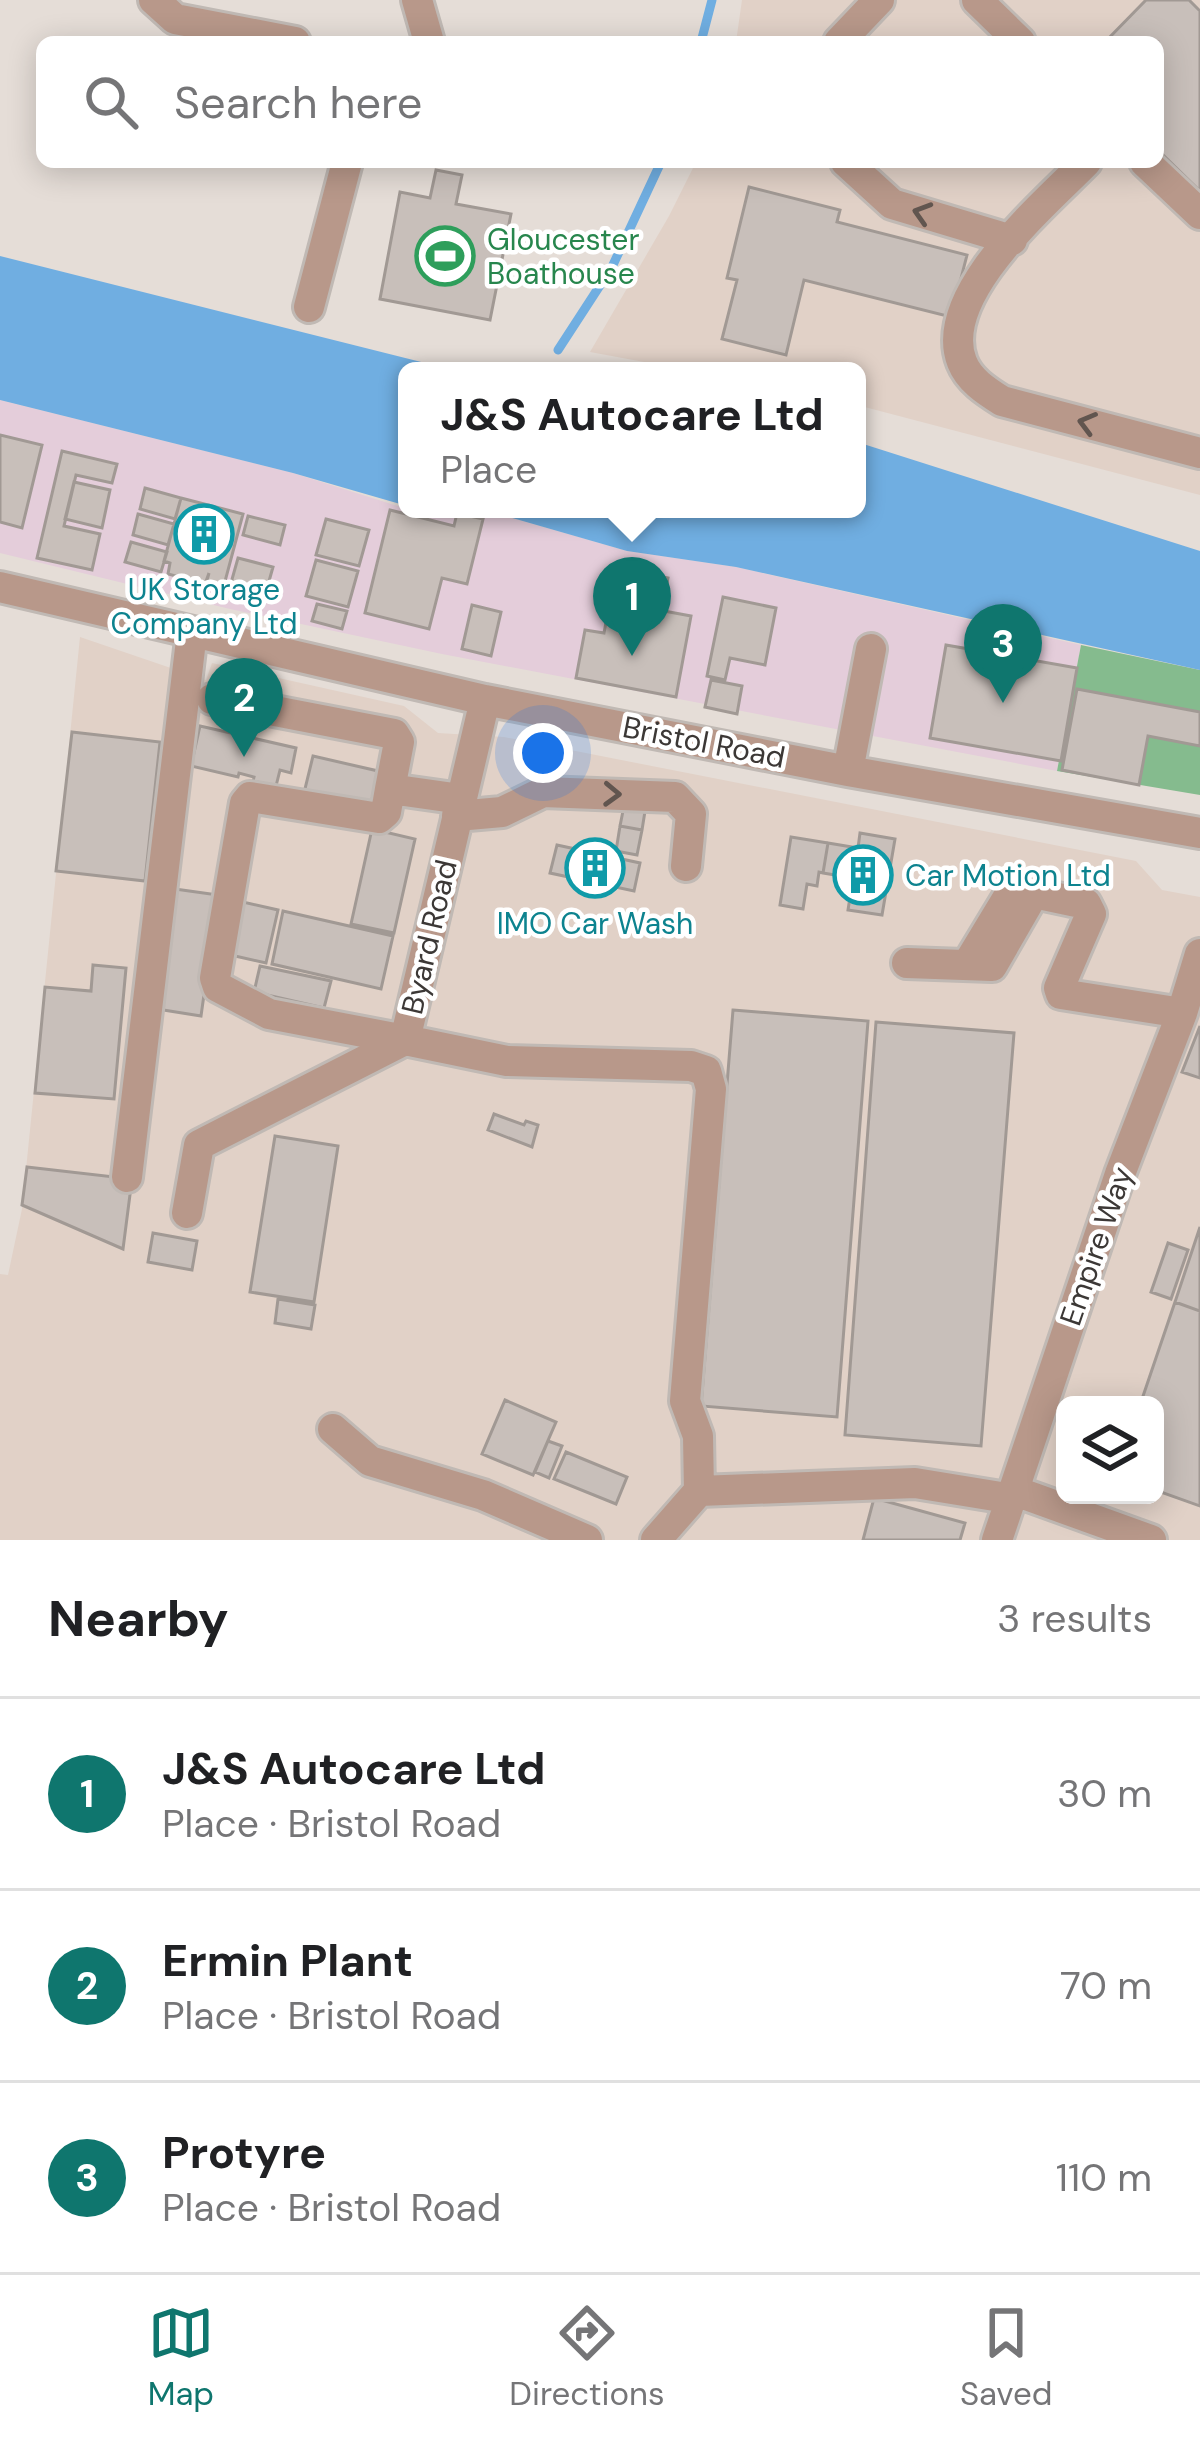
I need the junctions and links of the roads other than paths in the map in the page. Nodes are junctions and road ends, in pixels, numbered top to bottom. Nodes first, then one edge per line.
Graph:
1 (417, 0) edge
2 (879, 0) edge
3 (977, 0) edge
4 (165, 9) edge
5 (271, 36) edge
6 (427, 36) edge
7 (845, 36) edge
8 (1014, 36) edge
9 (345, 168) edge
10 (853, 168) edge
11 (1080, 168) edge
12 (1151, 168) edge
13 (1200, 214) edge
14 (1012, 240) junction
15 (309, 307) dead end
16 (1200, 453) edge
17 (0, 586) edge
18 (192, 632) junction
19 (871, 650) dead end
20 (212, 700) dead end
21 (485, 700) junction
22 (848, 771) junction
23 (390, 788) junction
24 (459, 807) junction
25 (1200, 833) edge
26 (686, 866) dead end
27 (1200, 954) edge
28 (907, 963) dead end
29 (1182, 1012) junction
30 (405, 1040) junction
31 (127, 1177) dead end
32 (187, 1213) dead end
33 (334, 1429) dead end
34 (699, 1491) junction
35 (1014, 1495) junction
36 (587, 1540) edge
37 (656, 1540) edge
38 (997, 1540) edge
39 (1151, 1540) edge

1 - 6 street
2 - 7 street
3 - 8 street
4 - 5 street
9 - 15 street
14 -> 10 street
11 - 14 street
12 - 13 street
16 -> 14 street
17 - 18 street, Bristol Road
18 - 21 street, Bristol Road
18 - 31 street
19 - 22 street
20 - 23 street
21 - 22 street, Bristol Road
21 - 24 street, Byard Road
22 - 25 street, Bristol Road
23 - 24 street
23 - 30 street, Byard Road
24 -> 26 street
24 - 30 street, Byard Road
27 - 29 street, Empire Way
28 - 29 street
29 - 35 street, Empire Way
30 - 32 street
30 - 34 street
33 - 36 street
34 - 35 street
34 - 37 street
35 - 38 street, Empire Way
35 - 39 street

